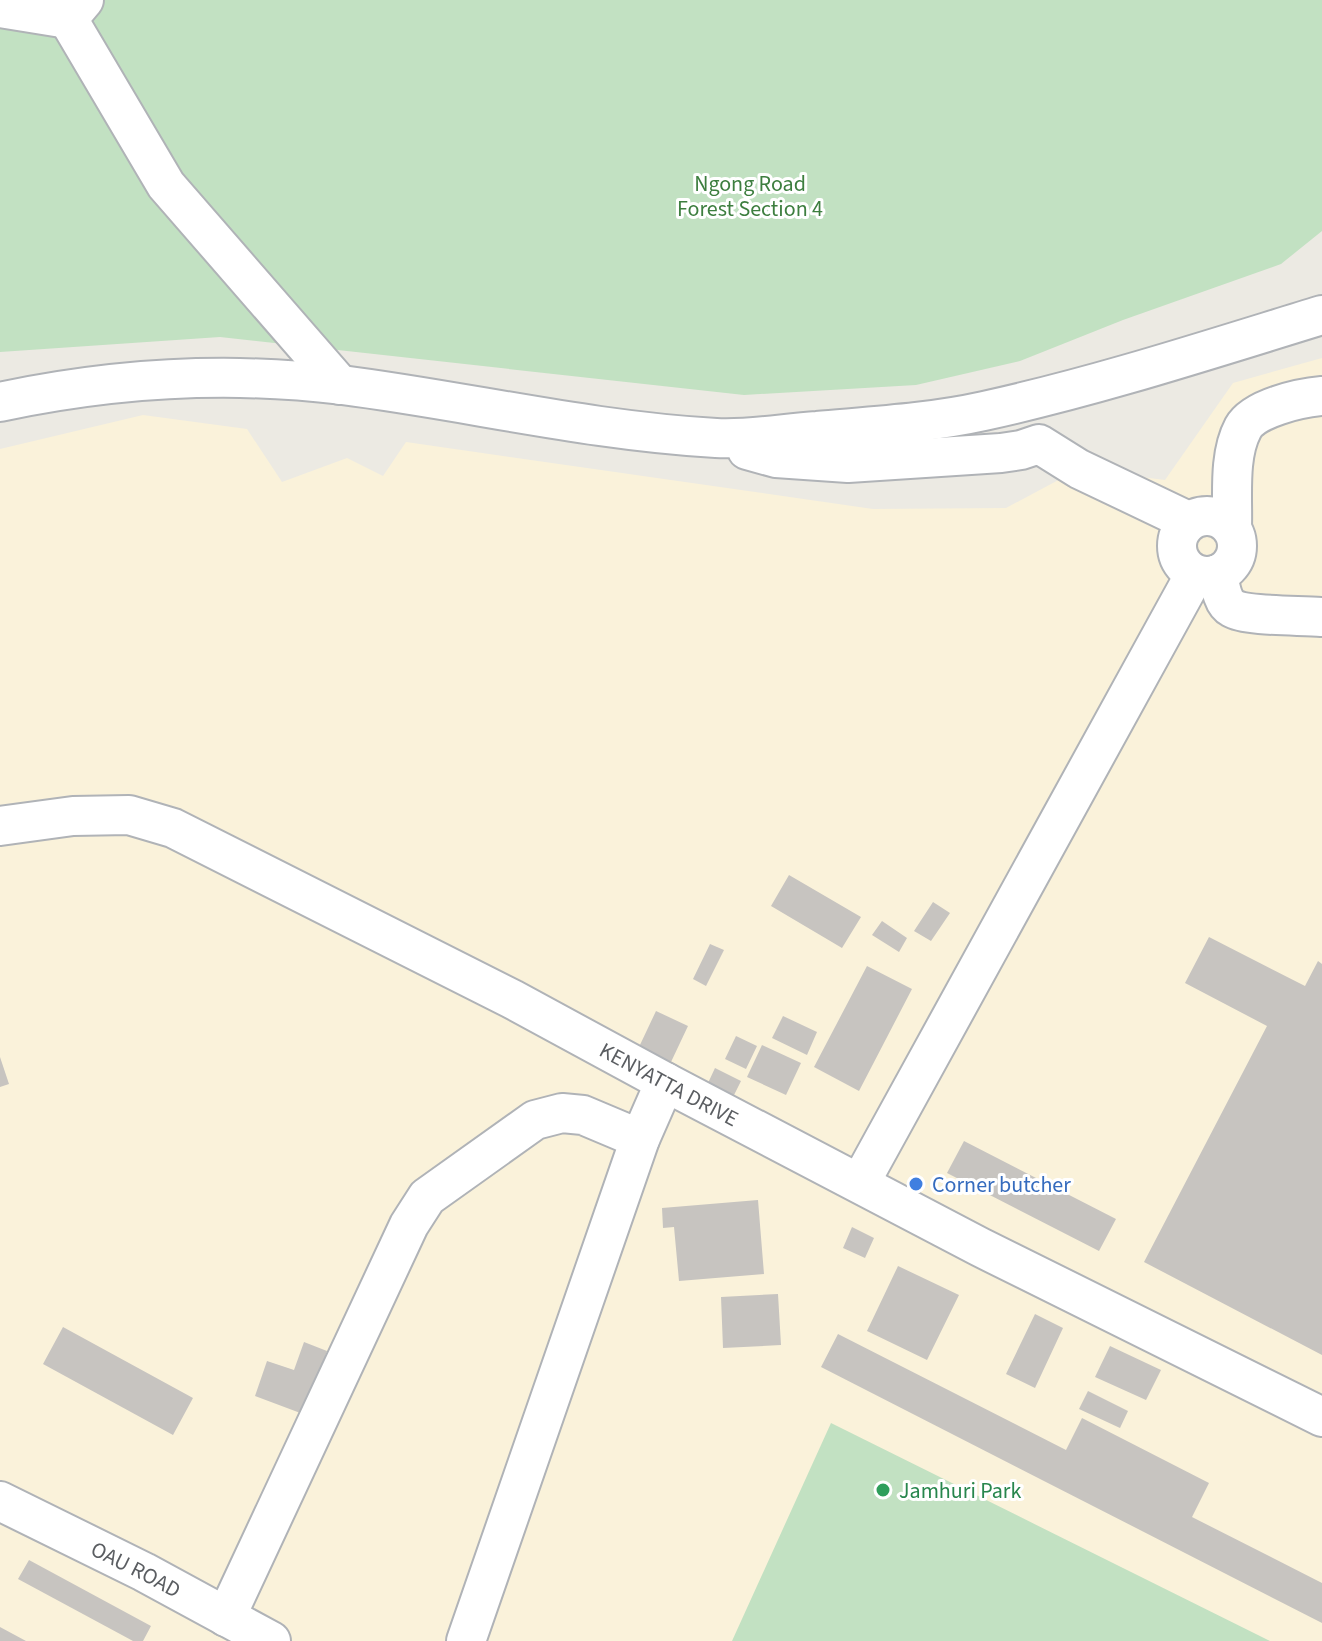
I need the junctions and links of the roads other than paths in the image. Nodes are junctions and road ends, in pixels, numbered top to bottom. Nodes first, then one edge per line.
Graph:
1 (0, 8) edge
2 (76, 10) edge
3 (1322, 315) edge
4 (340, 385) junction
5 (1322, 396) edge
6 (1036, 398) junction
7 (0, 402) edge
8 (719, 439) junction
9 (1039, 444) junction
10 (1188, 521) junction
11 (1232, 527) junction
12 (1206, 574) junction
13 (1322, 617) edge
14 (0, 826) edge
15 (665, 1082) junction
16 (640, 1139) junction
17 (860, 1183) junction
18 (1322, 1417) edge
19 (0, 1501) edge
20 (226, 1617) junction
21 (271, 1641) edge
22 (466, 1641) edge

1 - 2 street
2 - 4 street
3 - 6 street
4 - 7 street
4 - 8 street
5 - 11 street
6 - 8 street
6 - 9 street
8 - 9 street
9 - 10 street
10 - 11 street
10 - 12 street
11 - 12 street
12 - 13 street
12 - 17 street
14 - 15 street, KENYATTA DRIVE
15 - 16 street
15 - 17 street, KENYATTA DRIVE
16 - 20 street
16 - 22 street
17 - 18 street, KENYATTA DRIVE
19 - 20 street, OAU ROAD
20 - 21 street, OAU ROAD

